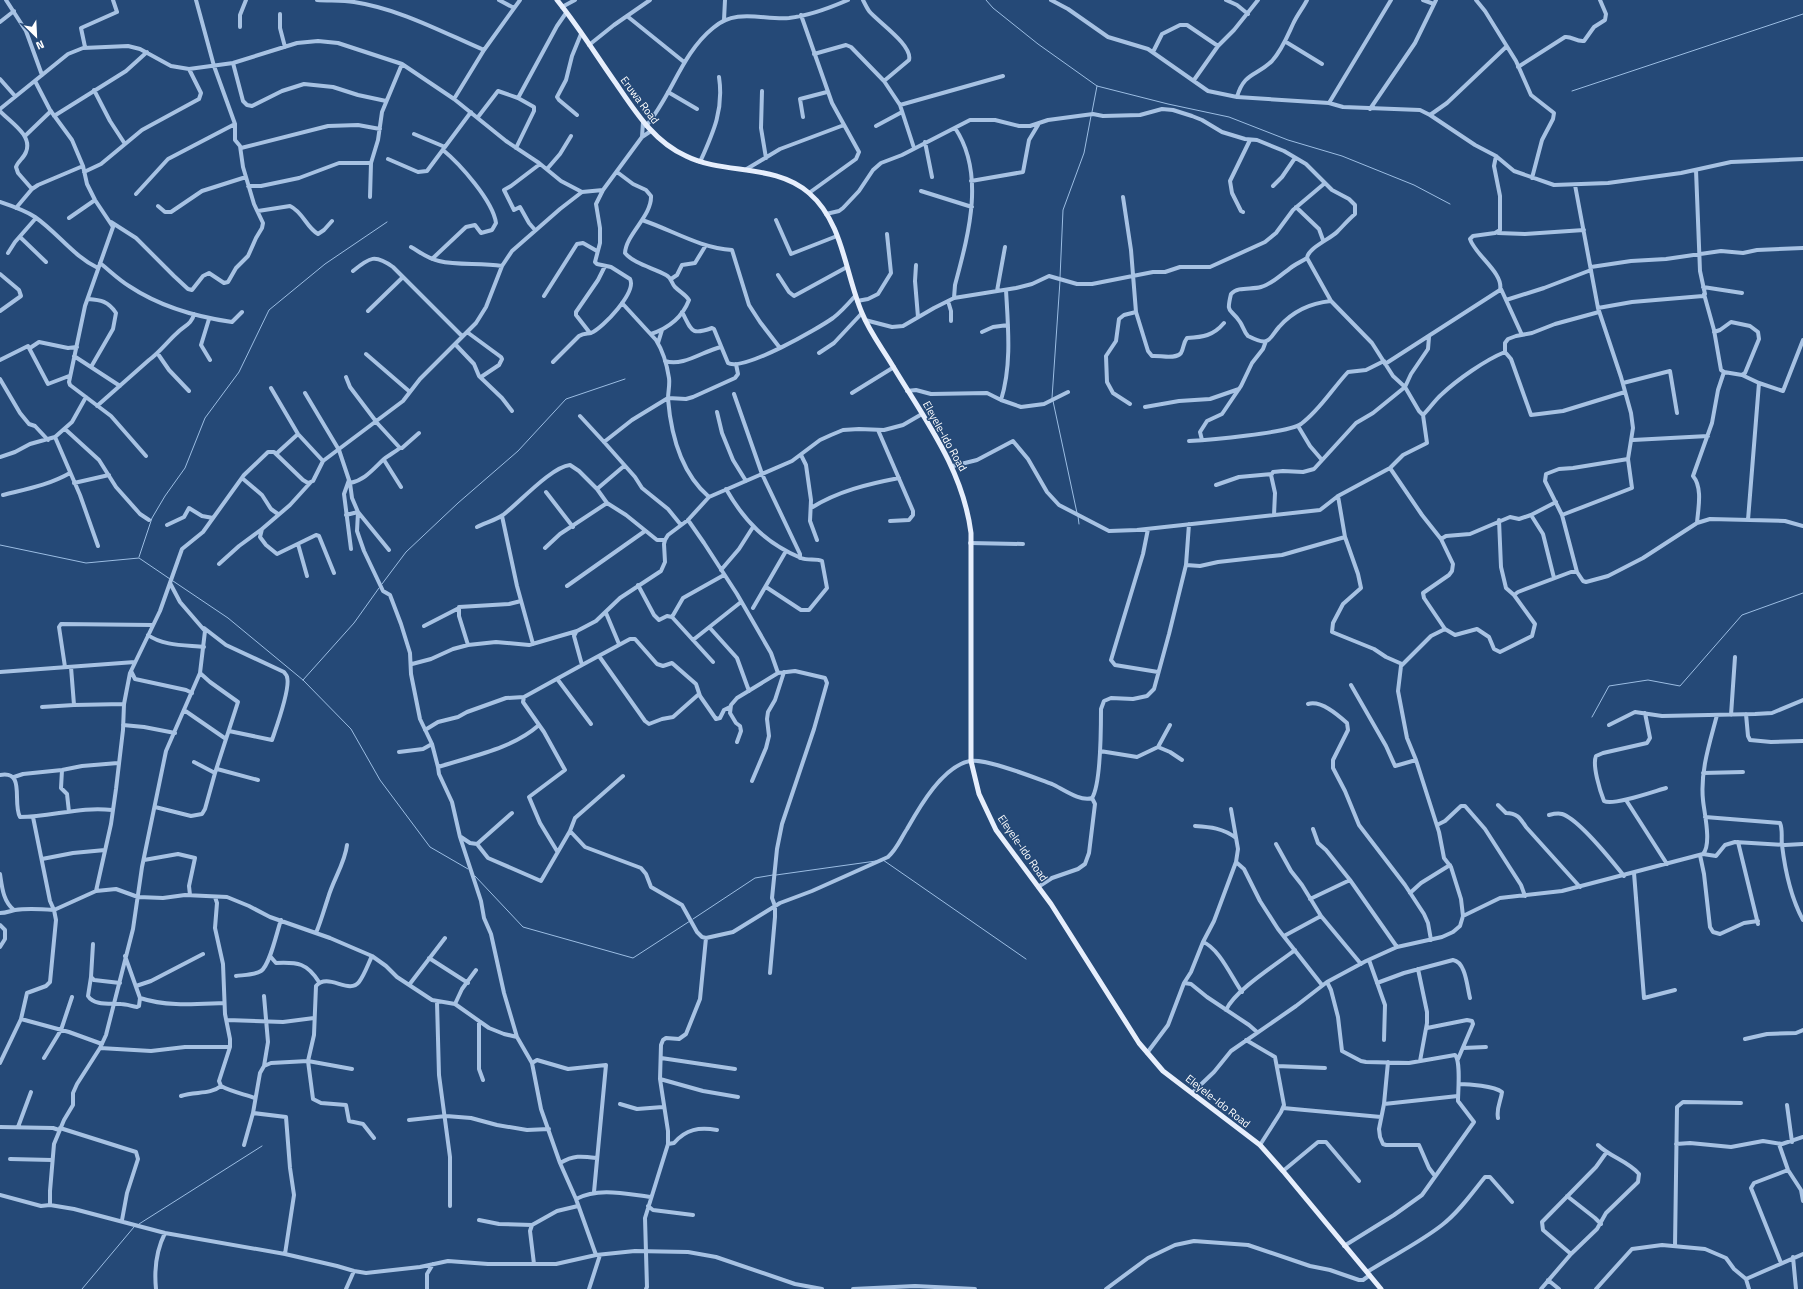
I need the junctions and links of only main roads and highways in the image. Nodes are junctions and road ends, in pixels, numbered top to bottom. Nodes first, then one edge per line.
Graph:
1 (556, 0) edge
2 (823, 208) joint
3 (1381, 1289) edge

1 - 2 main road, Eruwa Road
2 - 3 main road, Eleyele-Ido Road

